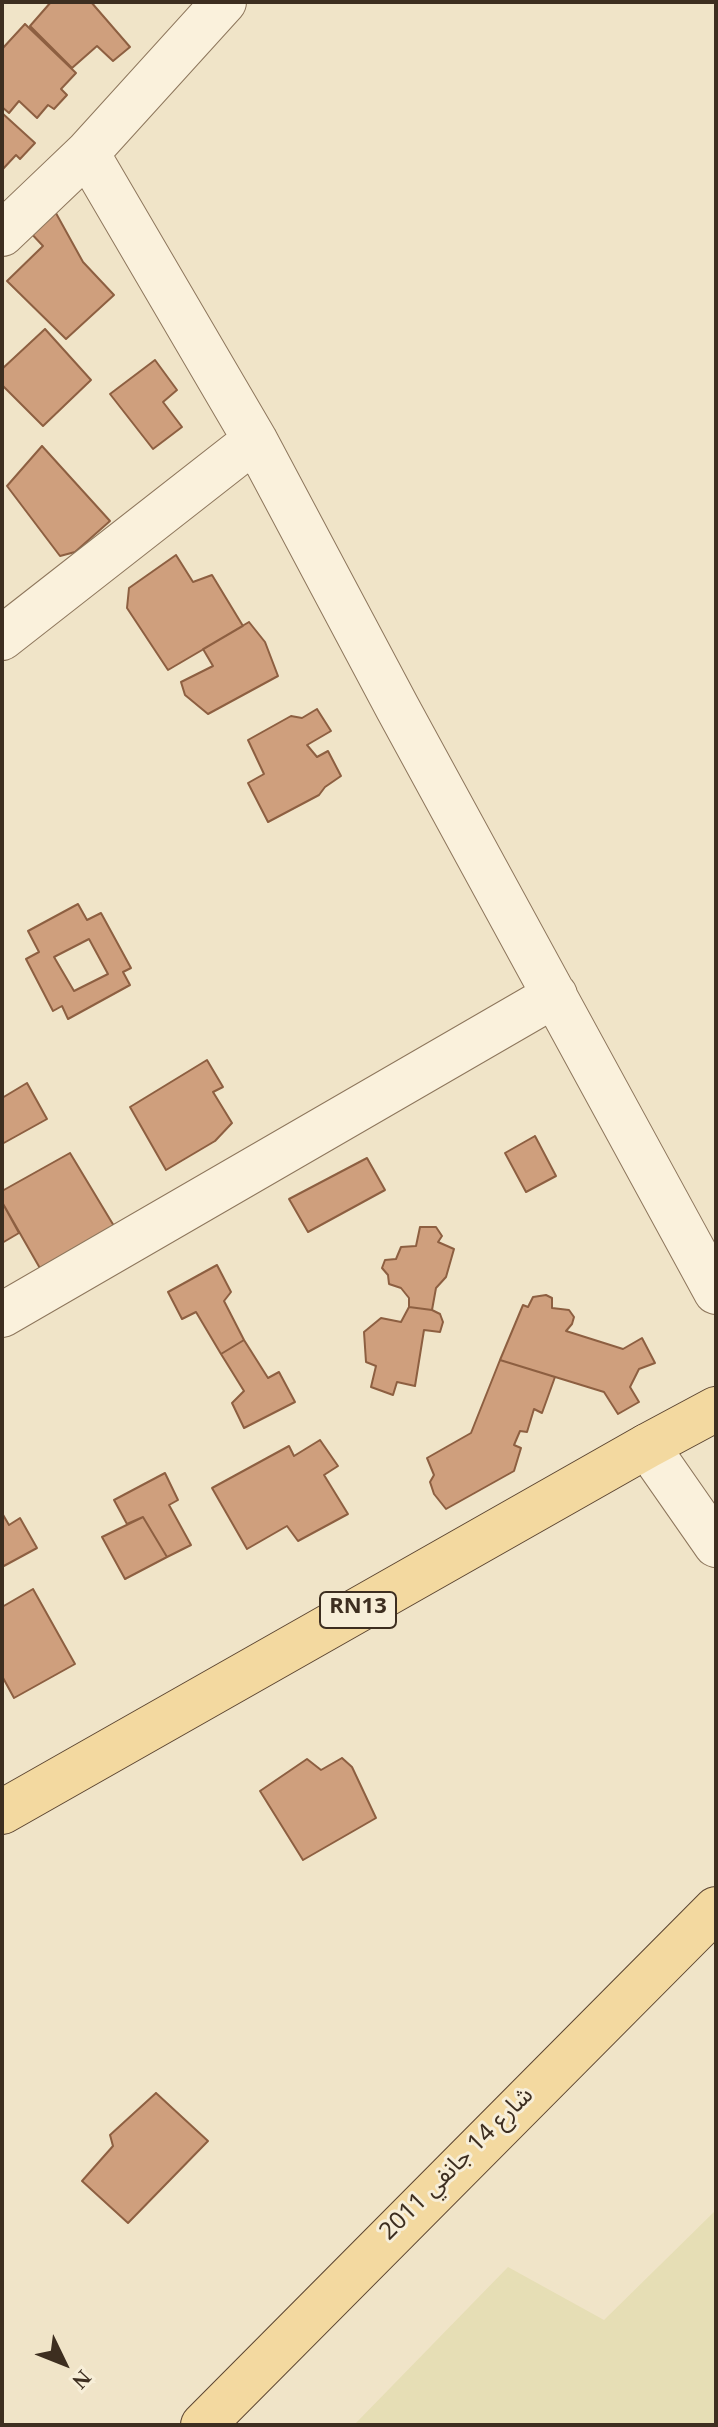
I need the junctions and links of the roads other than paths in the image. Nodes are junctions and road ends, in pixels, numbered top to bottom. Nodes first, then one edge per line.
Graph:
1 (224, 2) edge
2 (87, 153) junction
3 (2, 234) edge
4 (255, 440) junction
5 (2, 638) edge
6 (555, 995) junction
7 (716, 1292) edge
8 (2, 1315) edge
9 (716, 1409) edge
10 (647, 1446) junction
11 (716, 1545) edge
12 (2, 1812) edge
13 (716, 1909) edge
14 (203, 2425) edge

1 - 2 street
2 - 3 street
2 - 4 street
4 - 5 street
4 - 6 street
6 - 7 street
6 - 8 street
9 - 10 main road, RN13
10 - 11 street
10 - 12 main road, RN13
13 - 14 main road, شارع 14 جانفي 2011

